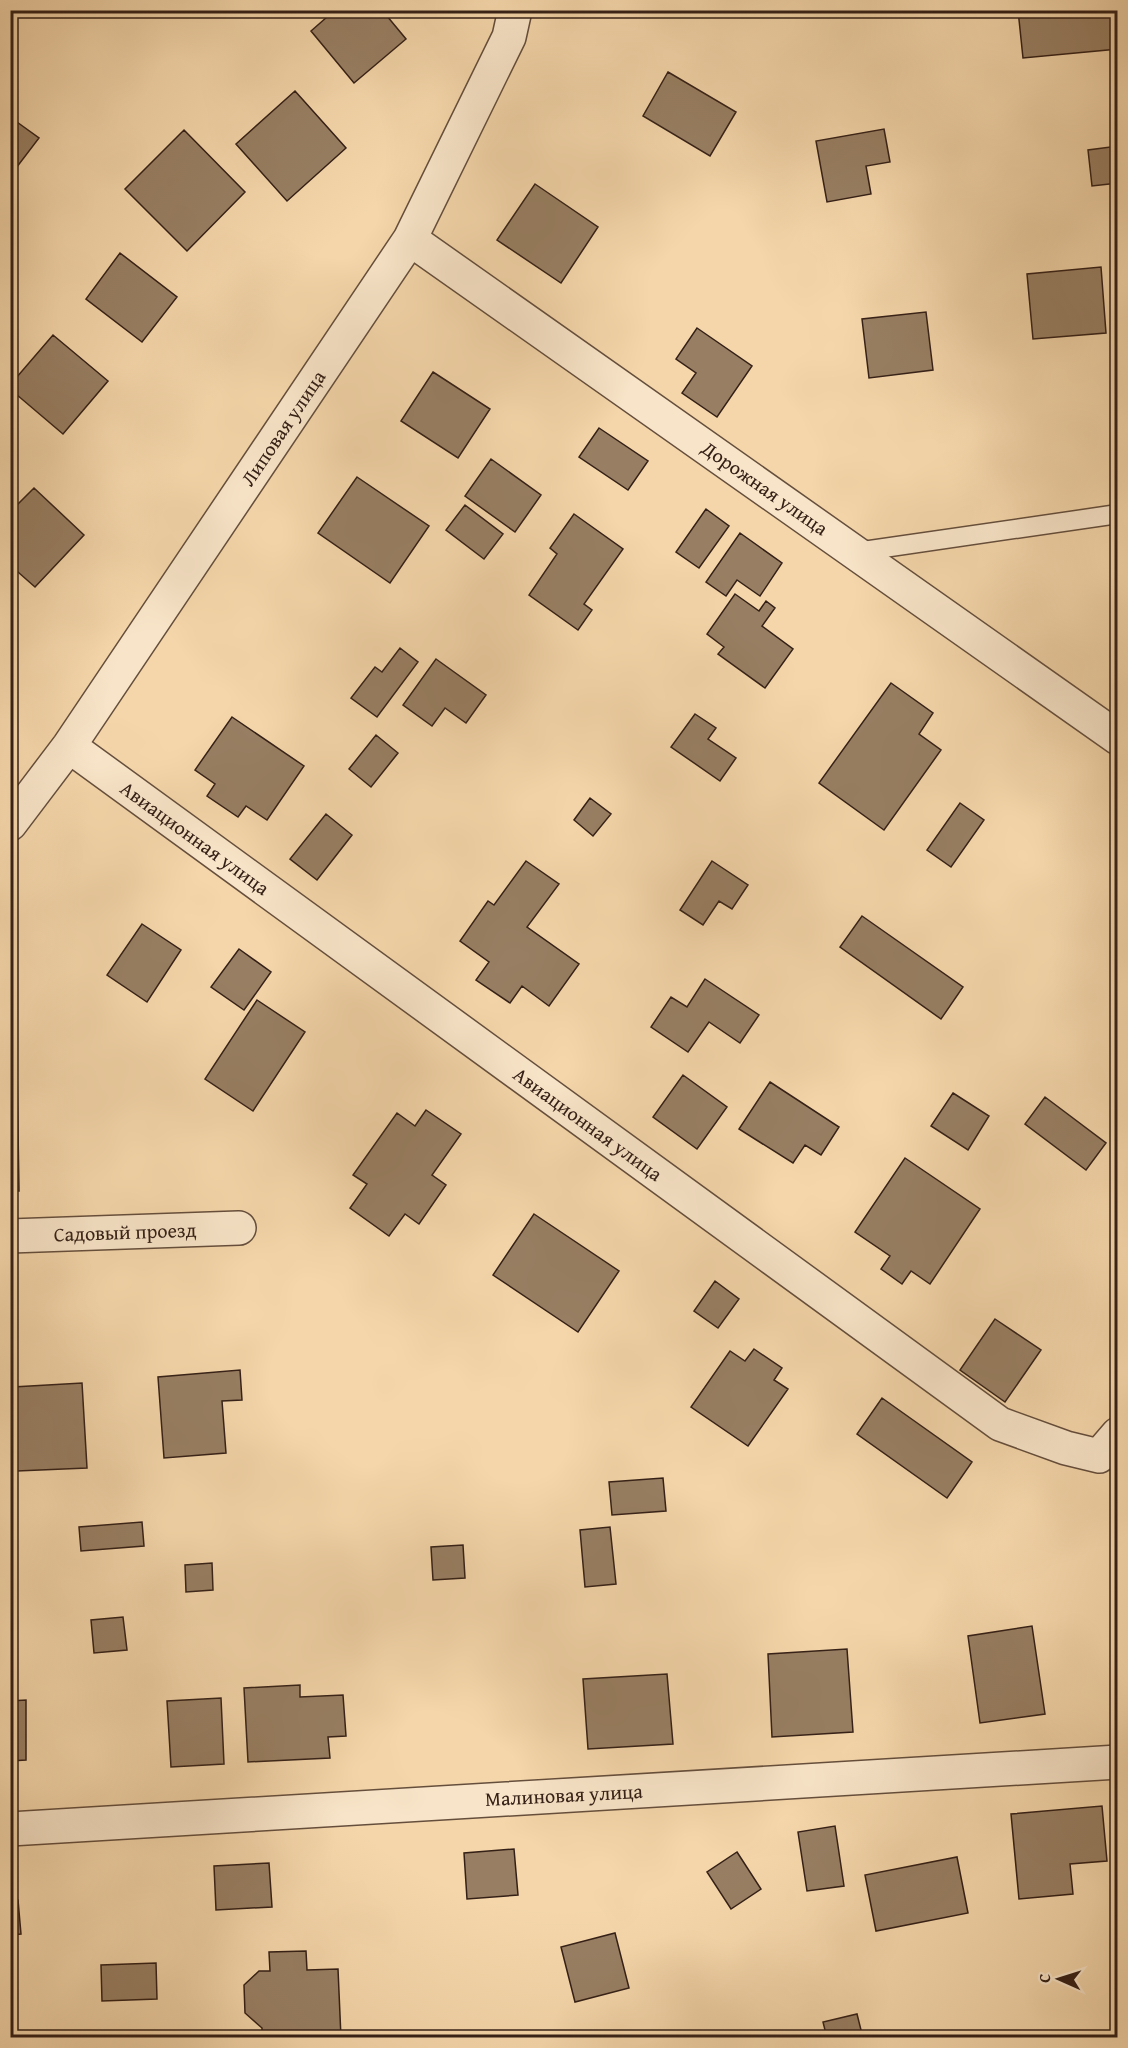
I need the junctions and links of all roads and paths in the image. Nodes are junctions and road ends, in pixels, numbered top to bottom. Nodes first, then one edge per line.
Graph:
1 (515, 10) edge
2 (410, 239) junction
3 (1118, 514) edge
4 (856, 552) junction
5 (1118, 738) edge
6 (69, 746) junction
7 (10, 824) edge
8 (239, 1228) dead end
9 (10, 1236) edge
10 (1118, 1434) edge
11 (1118, 1762) edge
12 (10, 1828) edge

1 - 2 street, Липовая улица
2 - 4 street, Дорожная улица
2 - 6 street, Липовая улица
3 - 4 lane
4 - 5 street, Дорожная улица
6 - 7 street, Липовая улица
6 - 10 street, Авиационная улица
8 - 9 street, Садовый проезд
11 - 12 street, Малиновая улица

